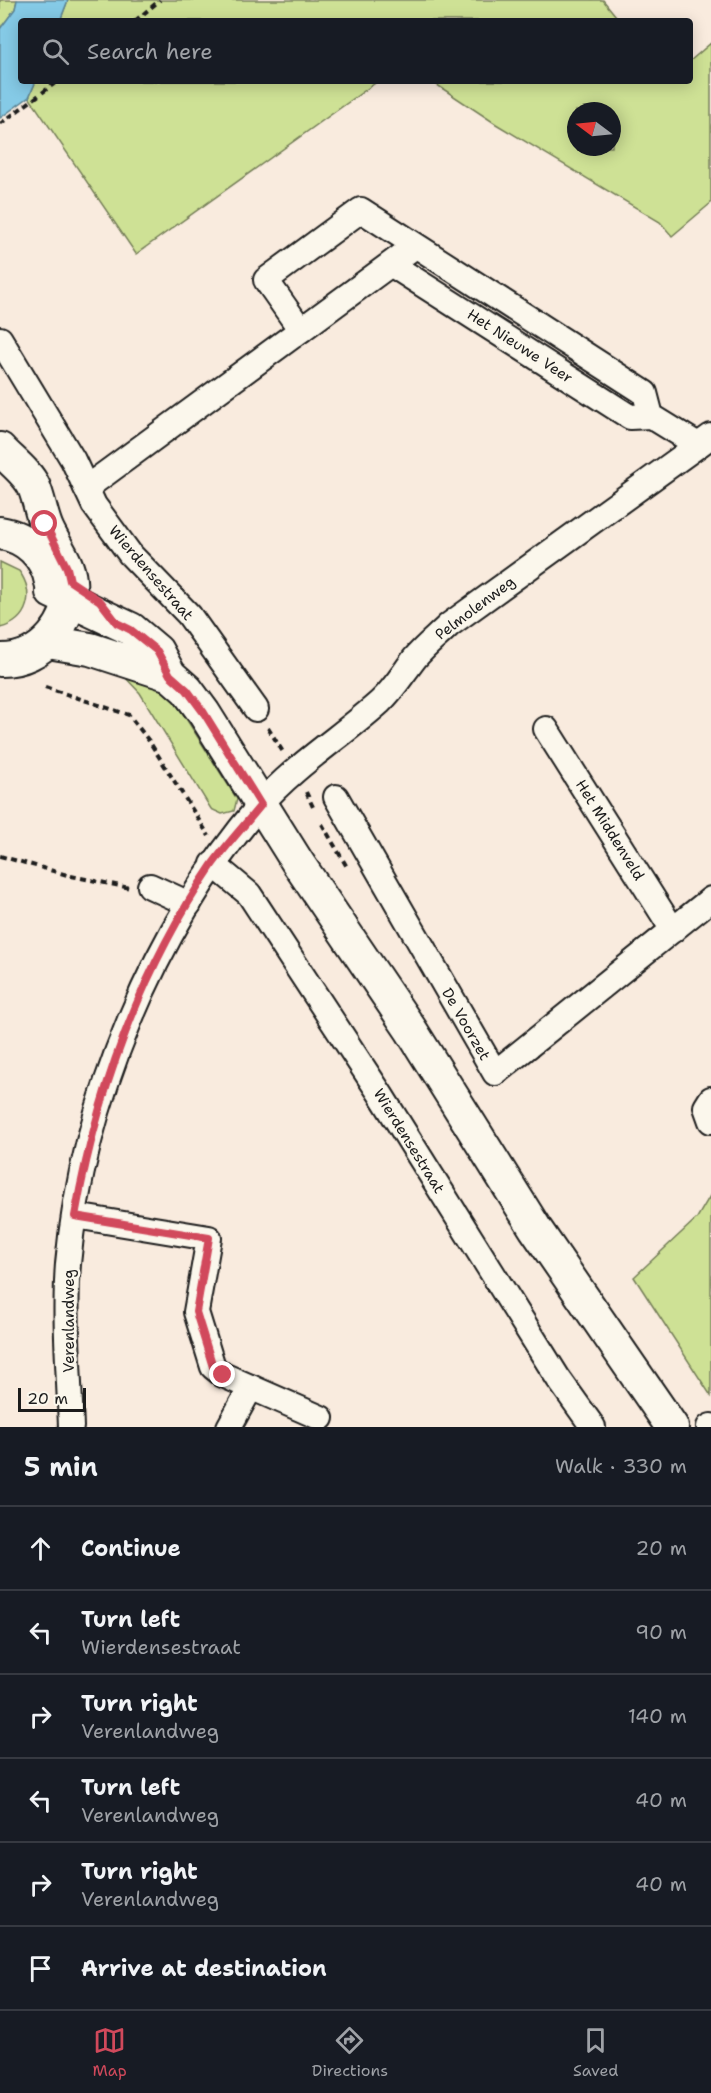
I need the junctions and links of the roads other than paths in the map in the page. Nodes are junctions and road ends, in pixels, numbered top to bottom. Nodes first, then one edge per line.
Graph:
1 (415, 246) junction
2 (392, 265) junction
3 (302, 330) junction
4 (0, 339) edge
5 (651, 416) junction
6 (705, 441) edge
7 (0, 450) edge
8 (86, 488) junction
9 (0, 533) edge
10 (44, 547) junction
11 (64, 592) junction
12 (48, 642) junction
13 (4, 664) edge
14 (170, 675) junction
15 (261, 718) road end
16 (546, 729) dead end
17 (336, 797) dead end
18 (261, 805) junction
19 (217, 859) junction
20 (150, 886) road end
21 (711, 899) edge
22 (189, 904) junction
23 (673, 930) junction
24 (711, 1099) edge
25 (711, 1121) edge
26 (75, 1216) junction
27 (251, 1387) junction
28 (321, 1418) dead end
29 (71, 1427) edge
30 (229, 1427) edge
31 (593, 1427) edge
32 (672, 1427) edge

1 - 2 street
1 - 3 street, Het Nieuwe Veer
1 - 5 street, Het Nieuwe Veer
2 - 3 street
2 - 5 street, Het Nieuwe Veer
3 - 8 street
4 - 8 street, Wierdensestraat
5 - 6 street, Het Nieuwe Veer
6 - 18 street, Pelmolenweg
7 - 10 main road
8 - 15 street, Wierdensestraat
9 - 10 main road
10 - 11 main road
11 - 12 main road
11 - 13 main road
11 - 14 main road
12 - 13 main road
12 - 14 main road
14 - 18 main road
16 - 23 street, Het Middenveld
17 - 23 street, De Voorzet
18 - 19 street, Verenlandweg
18 - 32 main road
19 - 22 street, Verenlandweg
19 - 31 street, Wierdensestraat
20 - 22 street
21 - 23 street, De Voorzet
22 - 26 street, Verenlandweg
24 - 25 street
26 - 27 street
26 - 29 street, Verenlandweg
27 - 28 street
27 - 30 street

